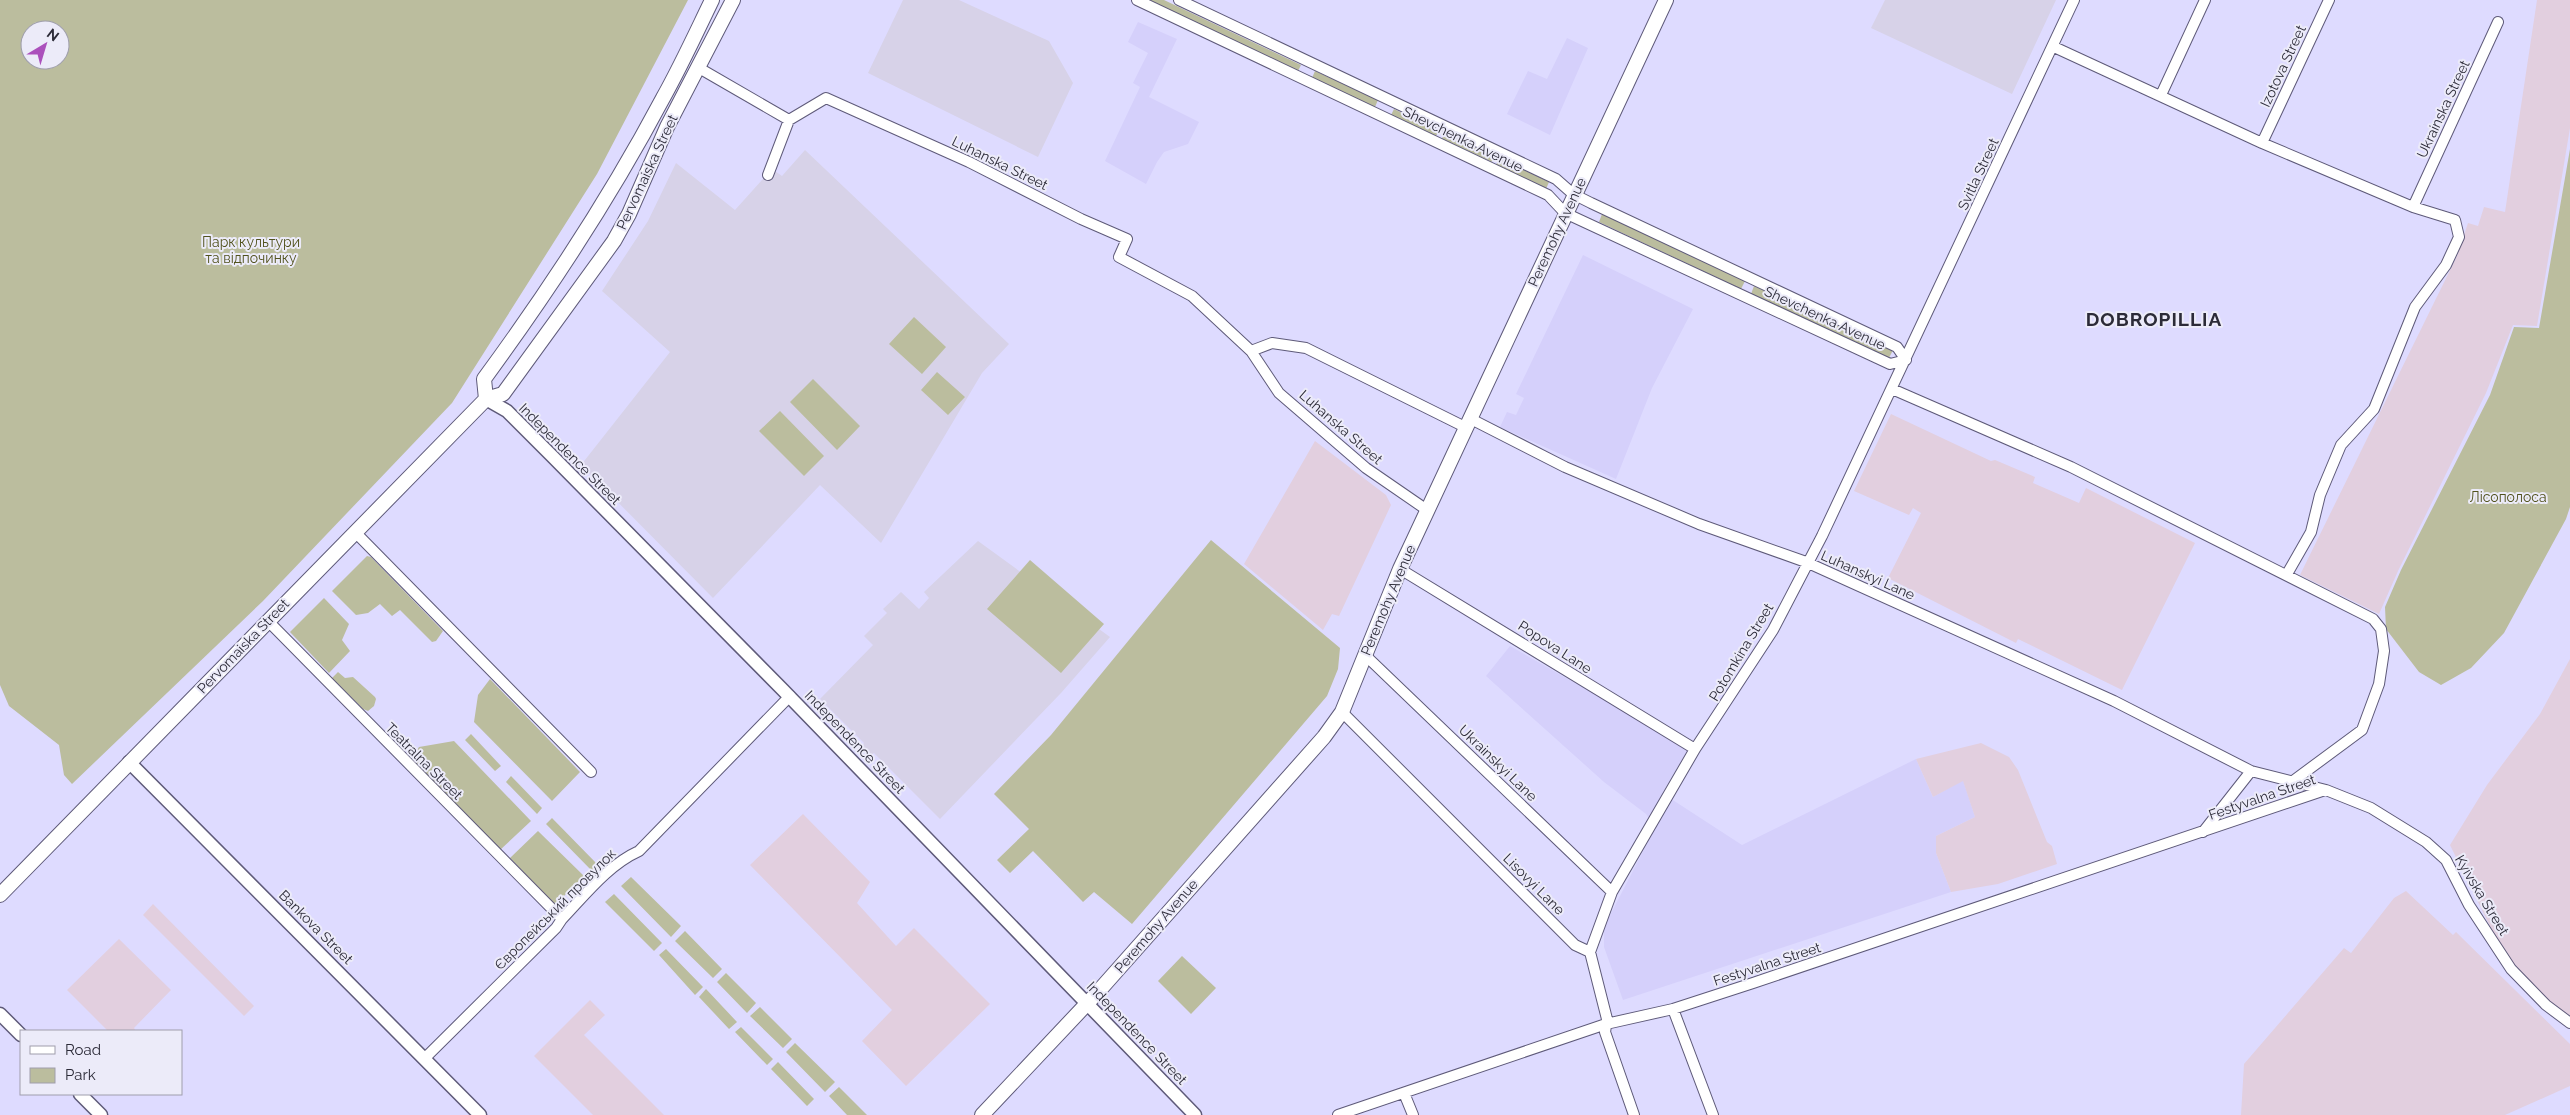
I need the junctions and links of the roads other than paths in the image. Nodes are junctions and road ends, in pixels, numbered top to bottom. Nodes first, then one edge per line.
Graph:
1 (712, 0) edge
2 (733, 0) edge
3 (1137, 0) edge
4 (1180, 0) edge
5 (1666, 0) edge
6 (2074, 0) edge
7 (2204, 0) edge
8 (2329, 0) edge
9 (2498, 22) dead end
10 (2054, 47) junction
11 (699, 68) junction
12 (2161, 95) junction
13 (789, 120) junction
14 (2262, 143) junction
15 (768, 175) dead end
16 (1573, 194) junction
17 (2413, 207) junction
18 (1565, 213) junction
19 (1251, 351) junction
20 (1906, 360) junction
21 (1892, 389) junction
22 (486, 399) junction
23 (1467, 423) junction
24 (1427, 510) junction
25 (355, 532) junction
26 (1806, 562) junction
27 (1400, 569) junction
28 (2287, 574) junction
29 (268, 622) junction
30 (1365, 656) junction
31 (790, 696) junction
32 (1342, 712) junction
33 (1695, 749) junction
34 (130, 762) junction
35 (2251, 771) junction
36 (591, 772) dead end
37 (2293, 781) junction
38 (2326, 790) junction
39 (2203, 832) junction
40 (1612, 892) junction
41 (0, 895) edge
42 (562, 919) junction
43 (1590, 952) junction
44 (1087, 1003) junction
45 (1673, 1010) junction
46 (0, 1014) edge
47 (2570, 1023) edge
48 (1606, 1024) junction
49 (20, 1035) edge
50 (425, 1058) junction
51 (1404, 1093) junction
52 (81, 1095) edge
53 (101, 1115) edge
54 (480, 1115) edge
55 (982, 1115) edge
56 (1195, 1115) edge
57 (1338, 1115) edge
58 (1413, 1115) edge
59 (1634, 1115) edge
60 (1713, 1115) edge

1 - 22 main road, Pervomaiska Street
2 - 11 main road, Pervomaiska Street
3 - 18 street, Shevchenka Avenue
4 - 16 street, Shevchenka Avenue
5 - 16 main road, Peremohy Avenue
6 - 10 street, Svitla Street
7 - 12 street
8 - 14 street, Izotova Street
9 - 17 street, Ukrainska Street
10 - 12 street
10 - 20 street, Svitla Street
11 - 13 street
11 - 22 main road, Pervomaiska Street
12 - 14 street
13 - 15 street
13 - 19 street, Luhanska Street
14 - 17 street
16 - 18 main road, Peremohy Avenue
16 - 20 street, Shevchenka Avenue
17 - 28 street
18 - 20 street, Shevchenka Avenue
18 - 23 main road, Peremohy Avenue
19 - 23 street
19 - 24 street, Luhanska Street
20 - 21 street, Potomkina Street
21 - 26 street, Potomkina Street
21 - 28 street
22 - 25 main road, Pervomaiska Street
22 - 31 street, Independence Street
23 - 24 main road, Peremohy Avenue
23 - 26 street, Luhanskyi Lane
24 - 27 main road, Peremohy Avenue
25 - 29 main road, Pervomaiska Street
25 - 36 street
26 - 33 street, Potomkina Street
26 - 35 street, Luhanskyi Lane
27 - 30 main road, Peremohy Avenue
27 - 33 street, Popova Lane
28 - 37 street
29 - 34 main road, Pervomaiska Street
29 - 42 street, Teatralna Street
30 - 32 main road, Peremohy Avenue
30 - 40 street, Ukrainskyi Lane
31 - 42 street, Європейський провулок
31 - 44 street, Independence Street
32 - 43 street, Lisovyi Lane
32 - 44 main road, Peremohy Avenue
33 - 40 street, Potomkina Street
34 - 41 main road, Pervomaiska Street
34 - 50 street, Bankova Street
35 - 37 street, Festyvalna Street
35 - 39 street, Festyvalna Street
37 - 38 street, Festyvalna Street
38 - 39 street, Festyvalna Street
38 - 47 street, Kyivska Street
39 - 45 street, Festyvalna Street
40 - 43 street, Potomkina Street
42 - 50 street, Європейський провулок
43 - 48 street
44 - 55 main road, Peremohy Avenue
44 - 56 street, Independence Street
45 - 48 street, Festyvalna Street
45 - 60 street
46 - 49 street
48 - 51 street, Festyvalna Street
48 - 59 street
50 - 54 street, Bankova Street
51 - 57 street, Festyvalna Street
51 - 58 street
52 - 53 street

